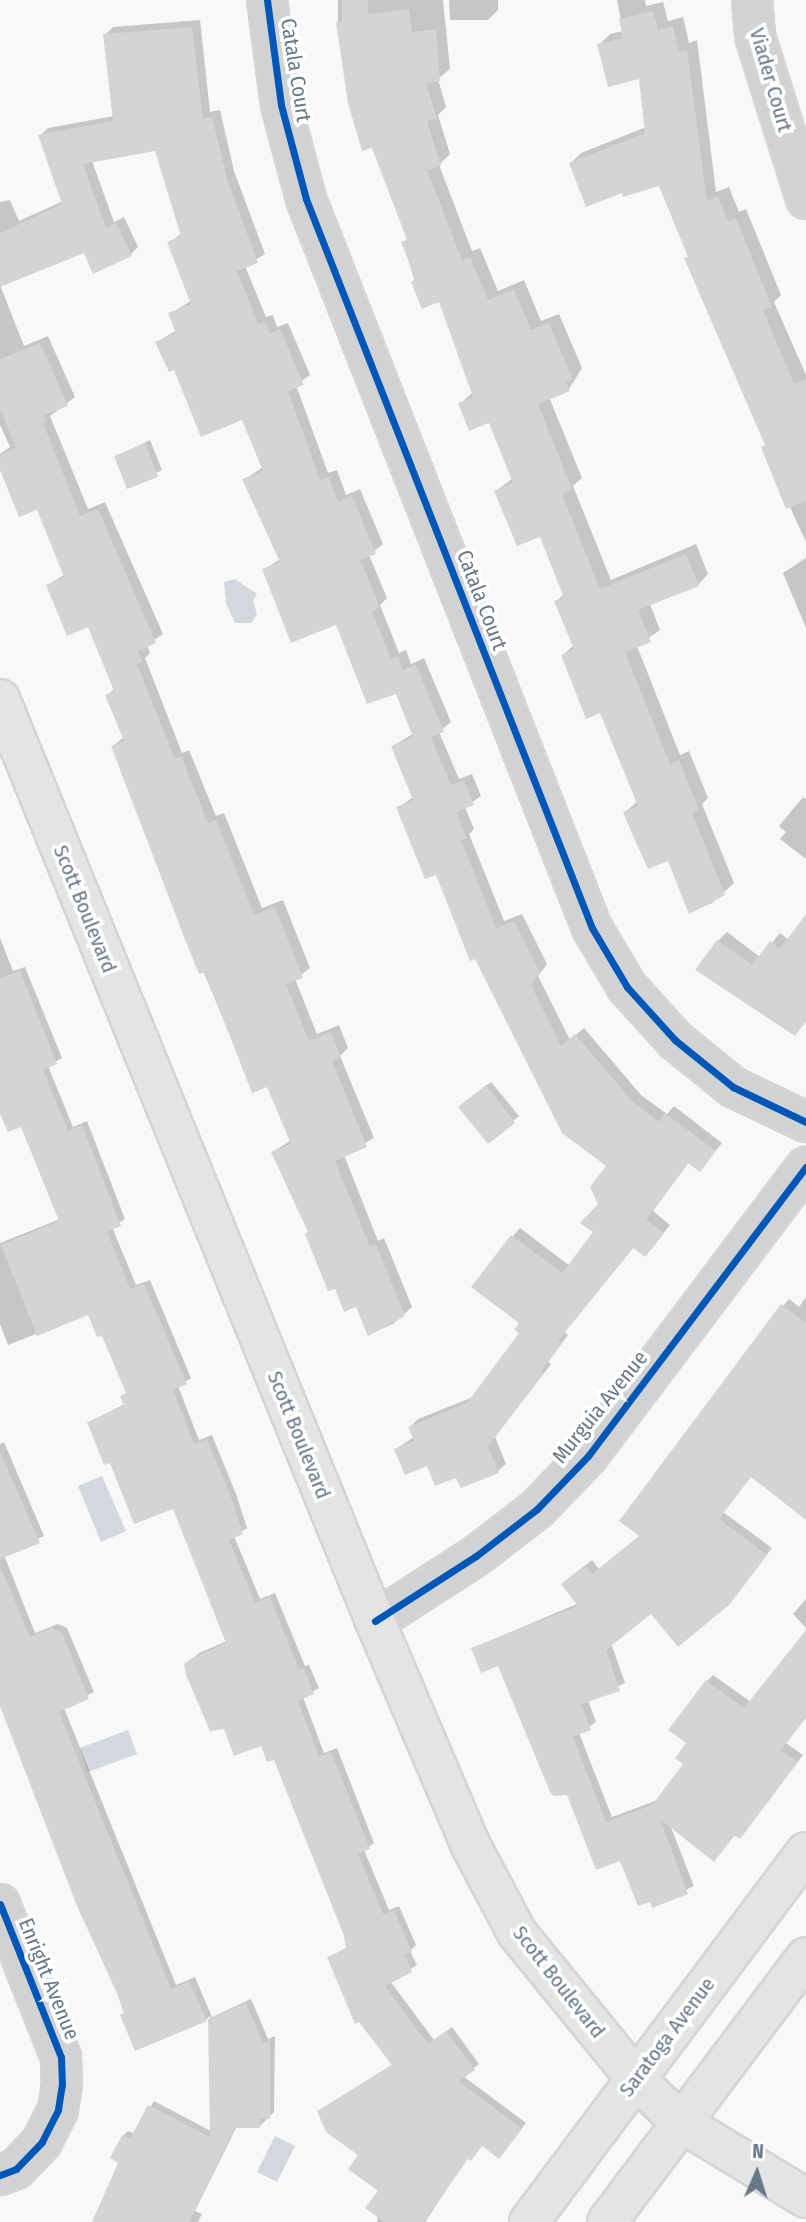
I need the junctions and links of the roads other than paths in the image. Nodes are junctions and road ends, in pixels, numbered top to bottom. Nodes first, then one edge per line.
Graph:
1 (267, 0) edge
2 (752, 0) edge
3 (806, 199) edge
4 (0, 699) edge
5 (806, 1122) edge
6 (806, 1167) edge
7 (375, 1621) junction
8 (806, 1852) edge
9 (0, 1903) edge
10 (806, 1958) edge
11 (636, 2079) junction
12 (680, 2122) junction
13 (0, 2175) edge
14 (806, 2198) edge
15 (529, 2222) edge
16 (607, 2222) edge

1 - 5 street, Catala Court
2 - 3 street, Viader Court
4 - 7 main road, Scott Boulevard
6 - 7 street, Murguia Avenue
7 - 11 main road, Scott Boulevard
8 - 11 main road, Saratoga Avenue
9 - 13 street, Enright Avenue
10 - 12 main road
11 - 12 main road, Scott Boulevard
11 - 15 main road, Saratoga Avenue
12 - 14 main road, Scott Boulevard
12 - 16 main road

